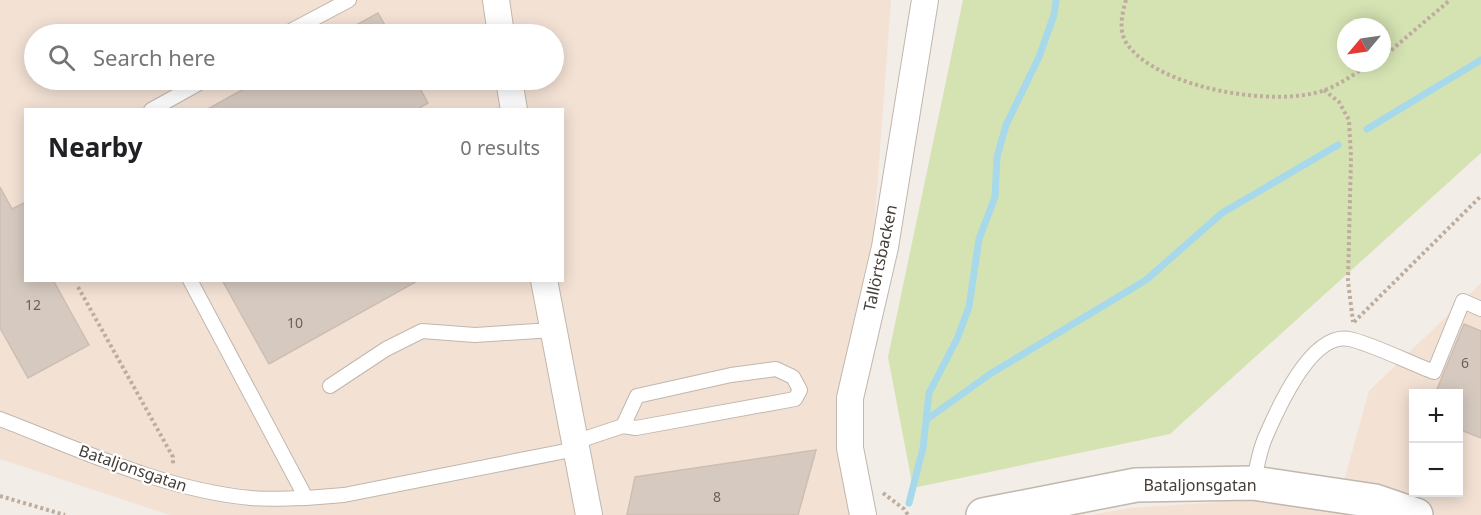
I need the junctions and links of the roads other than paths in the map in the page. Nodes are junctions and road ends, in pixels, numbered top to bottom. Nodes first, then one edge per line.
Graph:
1 (350, 0) edge
2 (496, 0) edge
3 (926, 0) edge
4 (304, 24) edge
5 (500, 24) edge
6 (187, 90) edge
7 (511, 90) edge
8 (155, 108) edge
9 (514, 108) edge
10 (190, 282) edge
11 (544, 282) edge
12 (1481, 309) edge
13 (553, 330) junction
14 (330, 386) dead end
15 (0, 419) edge
16 (622, 426) junction
17 (575, 445) junction
18 (1253, 483) junction
19 (306, 498) junction
20 (588, 515) edge
21 (863, 515) edge
22 (983, 515) edge
23 (1416, 515) edge

1 - 4 lane
2 - 5 street
3 - 21 street, Tallörtsbacken
6 - 8 lane
7 - 9 street
10 - 19 lane
11 - 13 street
12 - 18 lane
13 - 14 lane
13 - 17 street
15 - 19 lane, Bataljonsgatan
16 - 16 lane, Bataljonsgatan
16 - 17 lane, Bataljonsgatan
17 - 19 lane, Bataljonsgatan
17 - 20 street
18 - 22 street, Bataljonsgatan
18 - 23 street, Bataljonsgatan

